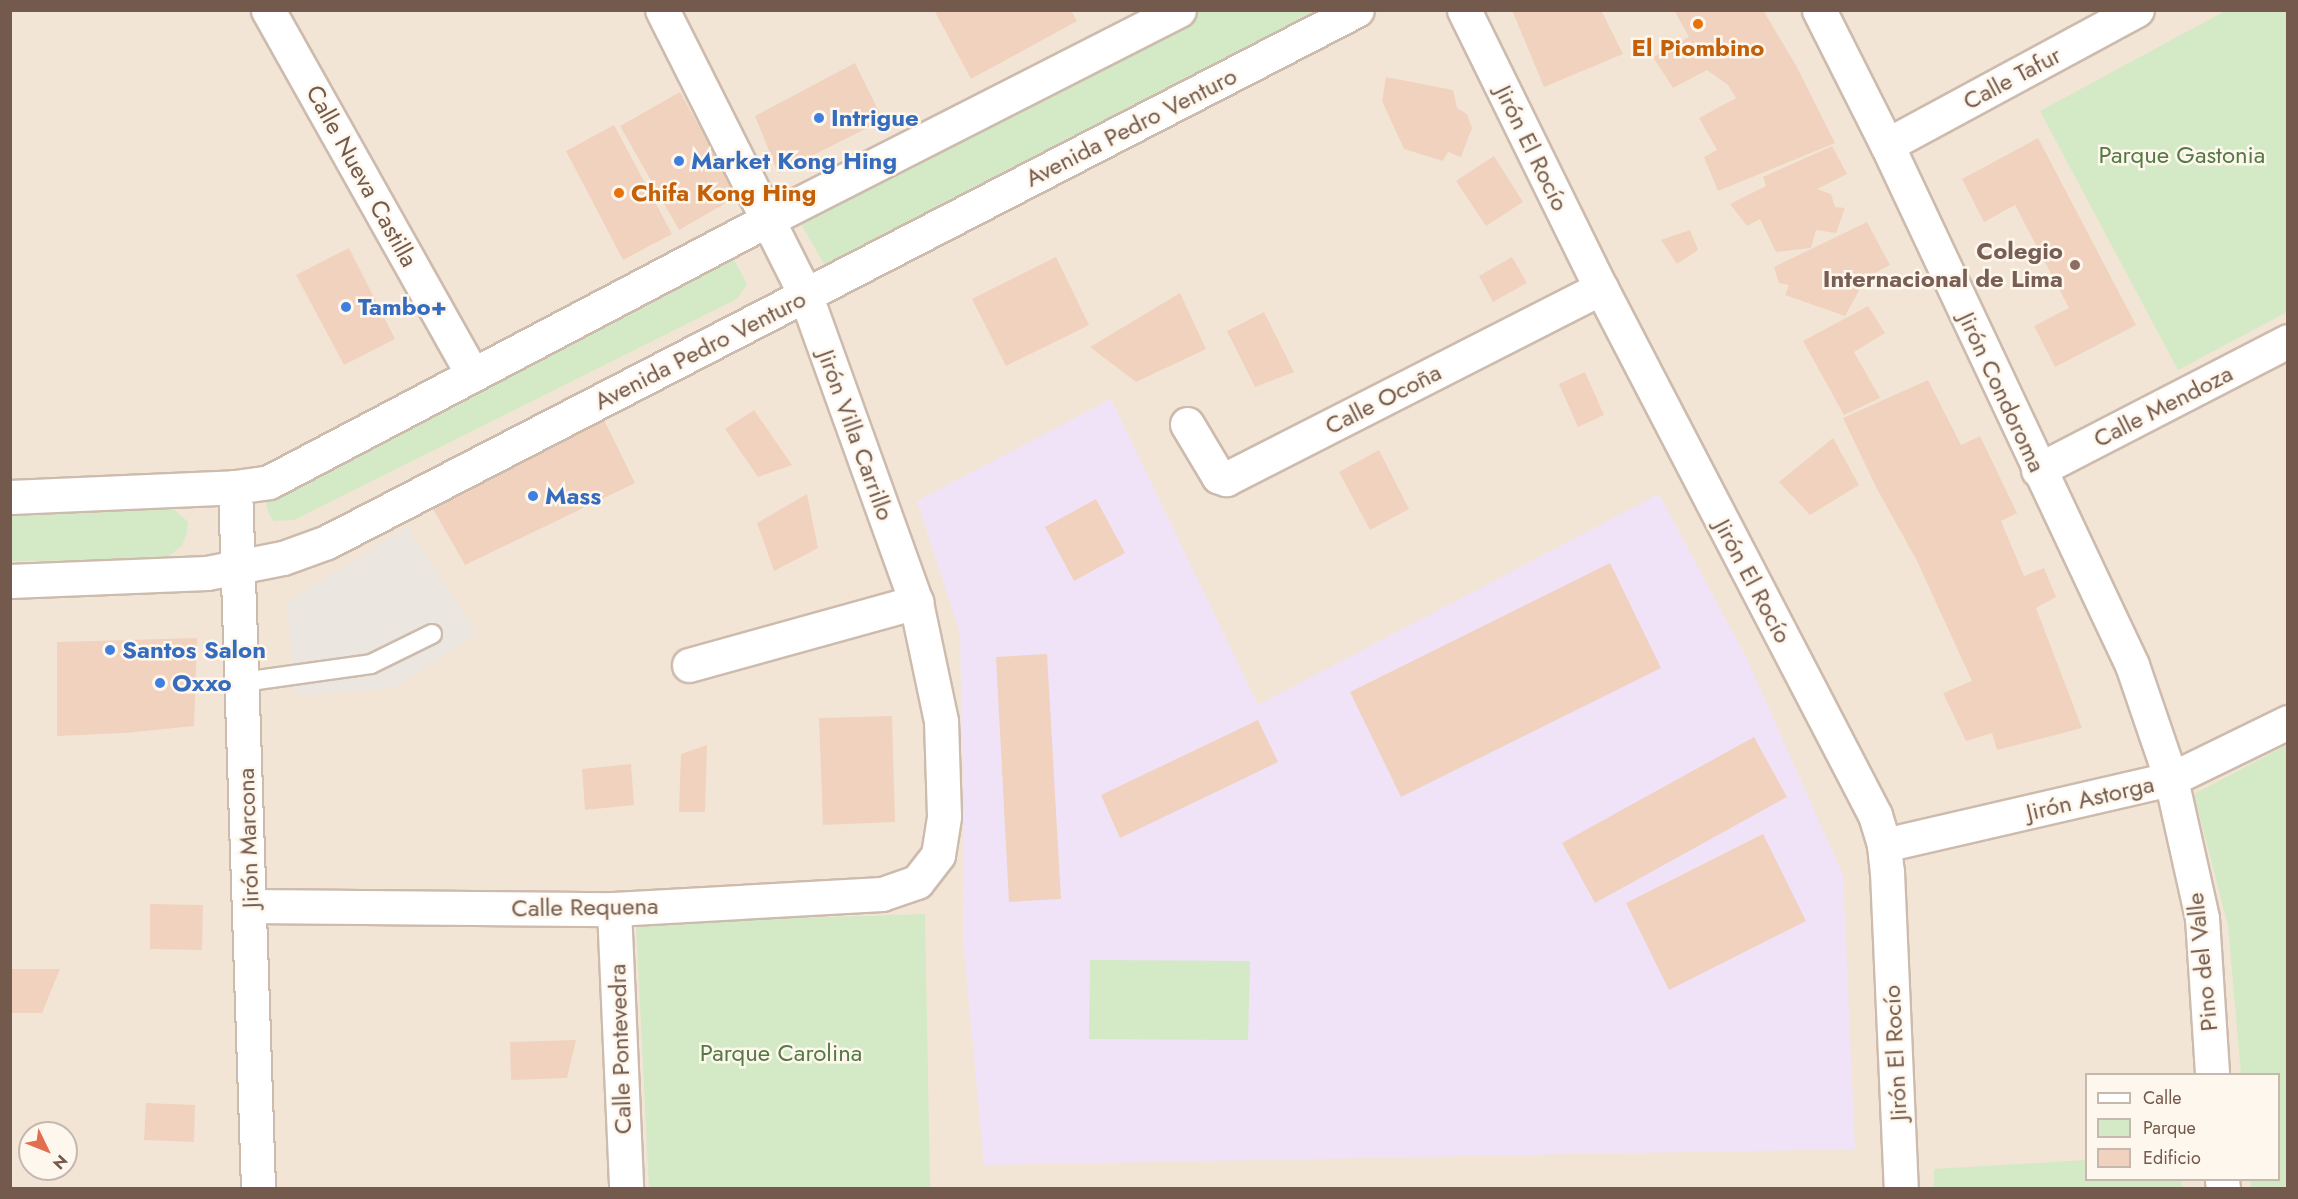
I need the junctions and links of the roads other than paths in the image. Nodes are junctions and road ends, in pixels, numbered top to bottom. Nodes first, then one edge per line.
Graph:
1 (268, 10) edge
2 (662, 10) edge
3 (1179, 10) edge
4 (1357, 10) edge
5 (1464, 10) edge
6 (1820, 10) edge
7 (2137, 10) edge
8 (1887, 145) junction
9 (769, 219) junction
10 (1601, 288) junction
11 (806, 296) junction
12 (2288, 342) edge
13 (472, 374) junction
14 (1187, 424) dead end
15 (2038, 470) junction
16 (235, 487) junction
17 (10, 497) edge
18 (240, 568) junction
19 (10, 581) edge
20 (916, 602) junction
21 (432, 634) dead end
22 (689, 665) dead end
23 (243, 682) junction
24 (2288, 722) edge
25 (2171, 779) junction
26 (1884, 845) junction
27 (917, 882) joint
28 (250, 906) junction
29 (614, 909) junction
30 (2212, 1073) edge
31 (258, 1188) edge
32 (626, 1188) edge
33 (1901, 1188) edge

1 - 13 street, Calle Nueva Castilla
2 - 9 street, Jirón Villa Carrillo
3 - 9 street
4 - 11 street, Avenida Pedro Venturo
5 - 10 street, Jirón El Rocío
6 - 8 street, Jirón Condoroma
7 - 8 street, Calle Tafur
8 - 15 street, Jirón Condoroma
9 - 11 street, Jirón Villa Carrillo
9 - 13 street
10 - 14 street, Calle Ocoña
10 - 26 street, Jirón El Rocío
11 - 18 street, Avenida Pedro Venturo
11 - 20 street, Jirón Villa Carrillo
12 - 15 street, Calle Mendoza
13 - 16 street
15 - 25 street, Jirón Condoroma
16 - 17 street
16 - 18 street, Jirón Marcona
18 - 19 street, Avenida Pedro Venturo
18 - 23 street, Jirón Marcona
20 - 22 street
20 - 27 street, Jirón Villa Carrillo
21 - 23 lane
23 - 28 street, Jirón Marcona
24 - 25 street, Jirón Astorga
25 - 26 street, Jirón Astorga
25 - 30 street, Pino del Valle
26 - 33 street, Jirón El Rocío
27 - 29 street, Calle Requena
28 - 29 street, Calle Requena
28 - 31 street, Jirón Marcona
29 - 32 street, Calle Pontevedra

